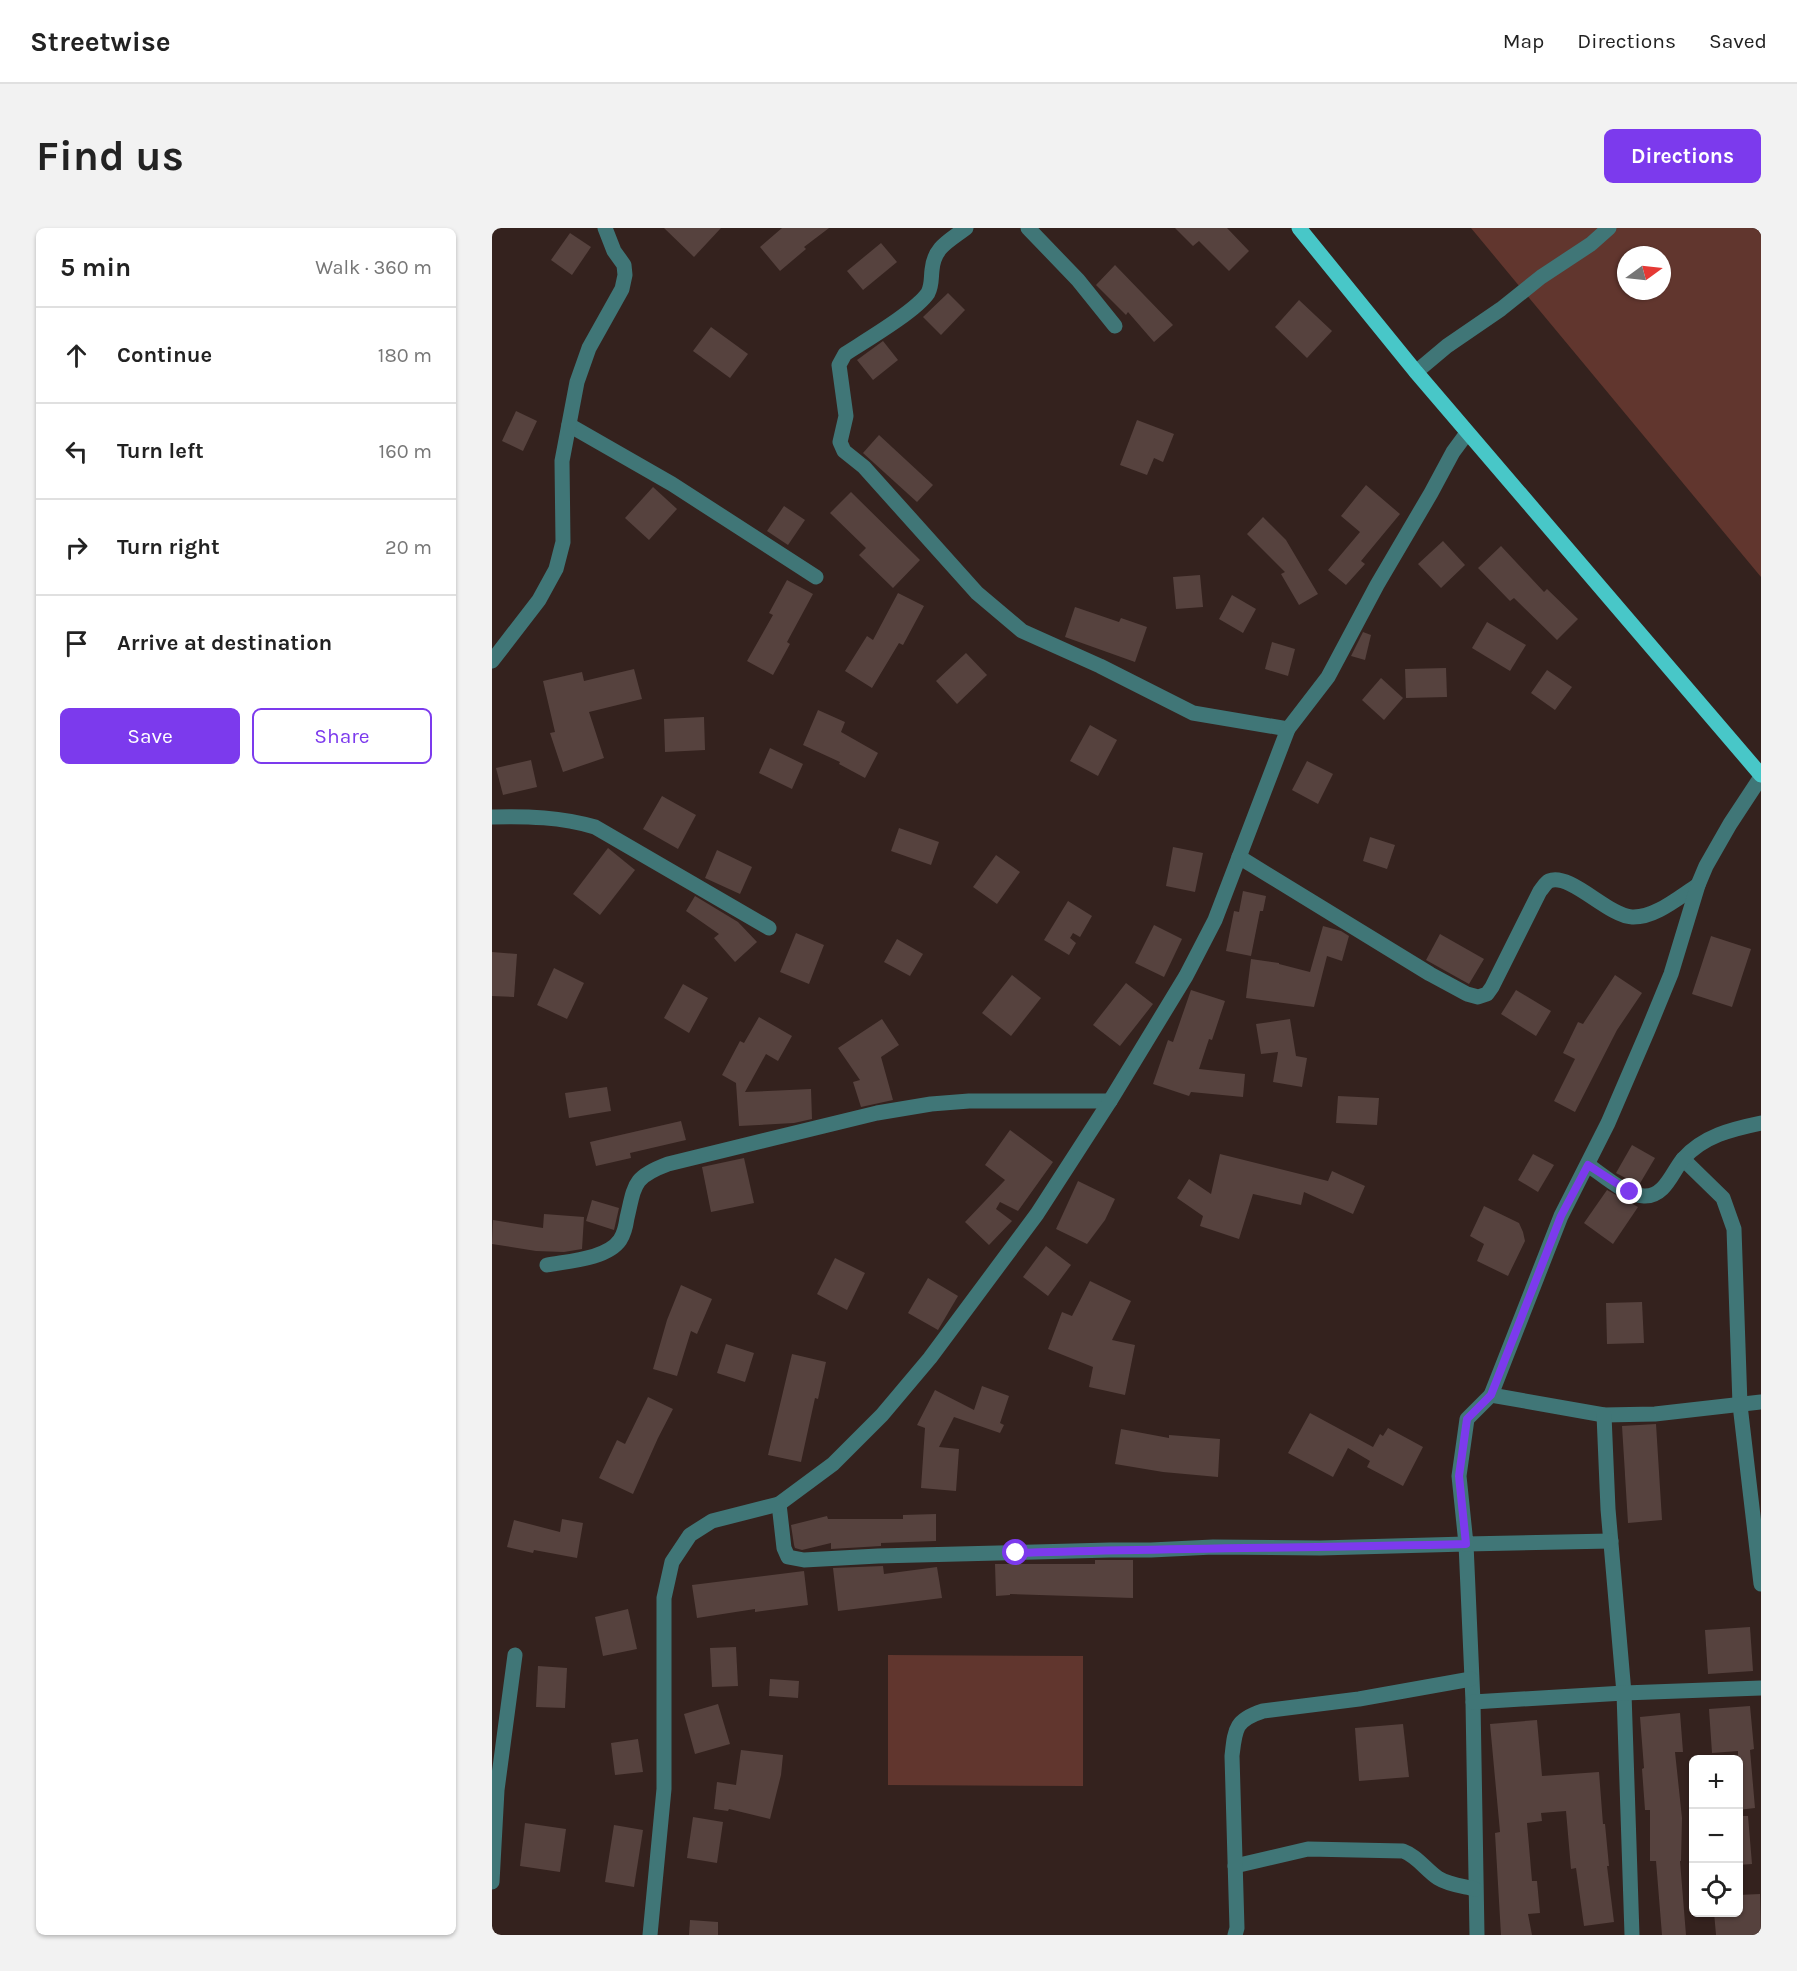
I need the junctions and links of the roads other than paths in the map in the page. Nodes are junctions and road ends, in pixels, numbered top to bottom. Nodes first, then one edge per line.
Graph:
1 (605, 228) edge
2 (966, 228) edge
3 (1028, 228) edge
4 (1299, 228) edge
5 (1608, 228) edge
6 (1115, 326) dead end
7 (1416, 372) junction
8 (568, 425) junction
9 (1467, 433) junction
10 (816, 577) dead end
11 (492, 661) edge
12 (1288, 729) junction
13 (1761, 776) edge
14 (492, 817) edge
15 (1239, 857) junction
16 (1698, 885) junction
17 (769, 927) dead end
18 (1110, 1101) junction
19 (1761, 1123) edge
20 (1683, 1159) junction
21 (1588, 1165) junction
22 (547, 1265) dead end
23 (1491, 1395) junction
24 (1761, 1402) edge
25 (1740, 1405) junction
26 (1604, 1415) junction
27 (779, 1504) junction
28 (1611, 1541) junction
29 (1466, 1544) junction
30 (1761, 1584) edge
31 (516, 1654) dead end
32 (1471, 1679) junction
33 (1761, 1688) edge
34 (1624, 1693) junction
35 (1473, 1702) junction
36 (1235, 1866) junction
37 (492, 1882) edge
38 (1475, 1888) junction
39 (650, 1935) edge
40 (1235, 1935) edge
41 (1476, 1935) edge
42 (1632, 1935) edge

1 - 8 street
2 - 12 street
3 - 6 street
4 - 7 main road
5 - 7 street
7 - 9 main road
8 - 10 street
8 - 11 street
9 - 12 street
9 - 13 main road
12 - 15 street
13 - 16 street
14 - 17 street
15 - 16 street
15 - 18 street
16 - 21 street
18 - 22 street
18 - 27 street
19 - 20 street
20 - 21 street
20 - 25 street
21 - 23 street
23 - 26 street
23 - 29 street
24 - 25 street
25 - 26 street
25 - 30 street
26 - 28 street
27 - 29 street
27 - 39 street
28 - 29 street
28 - 34 street
29 - 32 street
31 - 37 street
32 - 35 street
32 - 36 street
33 - 34 street
34 - 35 street
34 - 42 street
35 - 38 street
36 - 38 street
36 - 40 street
38 - 41 street

